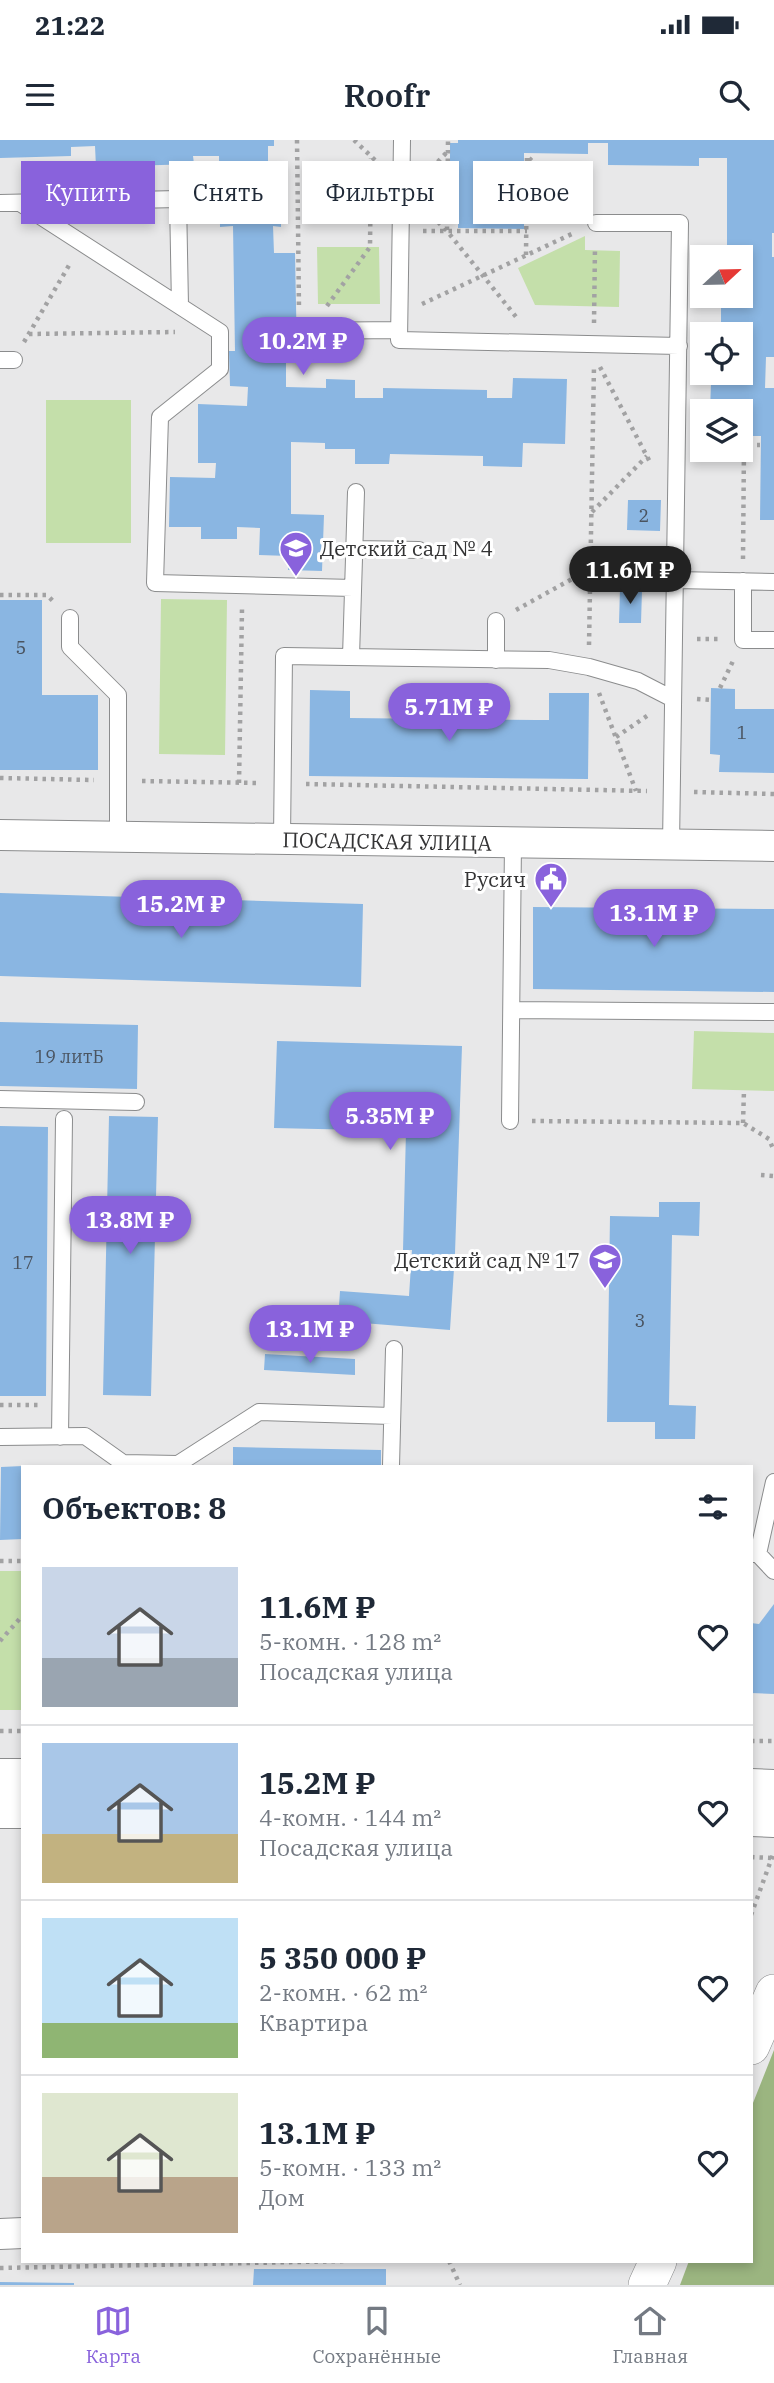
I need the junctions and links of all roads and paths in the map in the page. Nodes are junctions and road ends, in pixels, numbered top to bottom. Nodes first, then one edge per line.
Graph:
1 (297, 140) edge
2 (354, 140) edge
3 (402, 140) edge
4 (448, 140) edge
5 (371, 157) junction
6 (375, 161) edge
7 (402, 161) edge
8 (0, 203) edge
9 (20, 203) junction
10 (596, 223) junction
11 (401, 224) edge
12 (440, 224) edge
13 (401, 231) junction
14 (447, 231) junction
15 (527, 231) junction
16 (83, 243) junction
17 (595, 251) dead end
18 (526, 255) junction
19 (483, 276) junction
20 (180, 306) junction
21 (595, 307) dead end
22 (399, 322) junction
23 (328, 330) junction
24 (298, 331) joint
25 (220, 332) junction
26 (29, 334) junction
27 (537, 343) junction
28 (679, 346) junction
29 (7, 360) edge
30 (678, 426) junction
31 (753, 445) edge
32 (760, 445) dead end
33 (647, 456) junction
34 (742, 462) edge
35 (356, 492) dead end
36 (676, 511) junction
37 (592, 513) junction
38 (354, 548) junction
39 (419, 550) dead end
40 (591, 558) junction
41 (675, 559) junction
42 (590, 569) junction
43 (675, 580) junction
44 (743, 581) junction
45 (774, 582) edge
46 (242, 585) junction
47 (353, 588) junction
48 (0, 595) edge
49 (70, 618) joint
50 (496, 621) joint
51 (774, 640) edge
52 (351, 657) junction
53 (496, 660) junction
54 (589, 667) junction
55 (673, 699) junction
56 (0, 778) edge
57 (118, 780) junction
58 (239, 783) junction
59 (283, 783) junction
60 (636, 791) junction
61 (672, 792) junction
62 (774, 794) edge
63 (0, 835) edge
64 (118, 837) junction
65 (282, 839) junction
66 (513, 843) junction
67 (671, 845) junction
68 (774, 846) edge
69 (512, 1010) junction
70 (774, 1013) edge
71 (744, 1090) dead end
72 (0, 1099) edge
73 (136, 1102) dead end
74 (64, 1119) dead end
75 (510, 1121) joint
76 (743, 1124) junction
77 (774, 1151) edge
78 (774, 1168) edge
79 (761, 1175) dead end
80 (772, 1176) edge
81 (394, 1349) dead end
82 (0, 1405) edge
83 (61, 1405) junction
84 (392, 1416) junction
85 (0, 1437) edge
86 (60, 1437) junction
87 (178, 1465) edge
88 (391, 1465) edge
89 (774, 1482) edge
90 (754, 1554) edge
91 (0, 1560) edge
92 (21, 1561) edge
93 (774, 1571) edge
94 (21, 1617) edge
95 (0, 1641) edge
96 (0, 1731) edge
97 (21, 1731) edge
98 (753, 1741) edge
99 (774, 1741) edge
100 (0, 1778) edge
101 (21, 1778) edge
102 (753, 1788) edge
103 (774, 1789) edge
104 (0, 1809) edge
105 (21, 1809) edge
106 (753, 1817) edge
107 (774, 1818) edge
108 (753, 1857) edge
109 (753, 1909) edge
110 (774, 1993) edge
111 (753, 2041) edge
112 (21, 2233) edge
113 (0, 2234) edge
114 (249, 2263) edge
115 (450, 2263) edge
116 (657, 2263) edge
117 (0, 2268) edge
118 (460, 2285) edge
119 (647, 2285) edge

1 - 24 path
2 - 5 path
3 - 7 lane
4 - 14 path
5 - 6 path
5 - 23 path
8 - 9 lane
9 - 16 lane
9 - 20 lane
10 - 15 path
10 - 18 path
10 - 28 lane
11 - 13 lane
12 - 14 path
13 - 14 path
13 - 22 lane
14 - 15 path
14 - 19 path
15 - 18 path
16 - 20 lane
16 - 26 path
17 - 21 path
18 - 19 path
19 - 22 path
19 - 27 path
20 - 25 lane
22 - 23 lane
22 - 27 lane
23 - 24 lane
25 - 26 path
25 - 46 lane
26 - 29 path
27 - 28 lane
28 - 30 lane
30 - 33 path
30 - 36 lane
31 - 32 path
33 - 36 path
33 - 37 path
33 - 37 path
34 - 44 path
35 - 38 lane
36 - 41 lane
37 - 40 path
38 - 39 lane
38 - 47 lane
40 - 41 path
40 - 42 path
41 - 43 lane
42 - 50 path
42 - 54 path
43 - 44 lane
43 - 55 lane
44 - 45 lane
44 - 51 lane
46 - 47 lane
46 - 58 path
47 - 52 lane
48 - 49 path
49 - 57 lane
50 - 53 lane
52 - 53 lane
52 - 59 lane
53 - 54 lane
54 - 55 lane
54 - 60 path
55 - 61 lane
56 - 57 path
57 - 58 path
57 - 64 lane
58 - 59 path
59 - 60 path
59 - 65 lane
60 - 61 path
61 - 62 path
61 - 67 lane
63 - 64 street, ПОСАДСКАЯ УЛИЦА
64 - 65 street, ПОСАДСКАЯ УЛИЦА
65 - 66 street, ПОСАДСКАЯ УЛИЦА
66 - 67 street, ПОСАДСКАЯ УЛИЦА
66 - 69 lane
67 - 68 street, ПОСАДСКАЯ УЛИЦА
69 - 70 lane
69 - 75 lane
71 - 76 path
72 - 73 lane
74 - 83 lane
75 - 76 path
76 - 77 path
78 - 80 path
79 - 80 path
81 - 84 lane
82 - 83 path
83 - 86 lane
84 - 87 lane
84 - 88 lane
85 - 86 lane
86 - 87 lane
89 - 90 lane
90 - 93 lane
91 - 92 path
94 - 95 path
96 - 97 path
98 - 99 path
100 - 101 main road
102 - 103 main road
104 - 105 main road
106 - 107 main road
108 - 109 path
110 - 111 street
112 - 113 street
114 - 117 path
115 - 118 path
116 - 119 street

